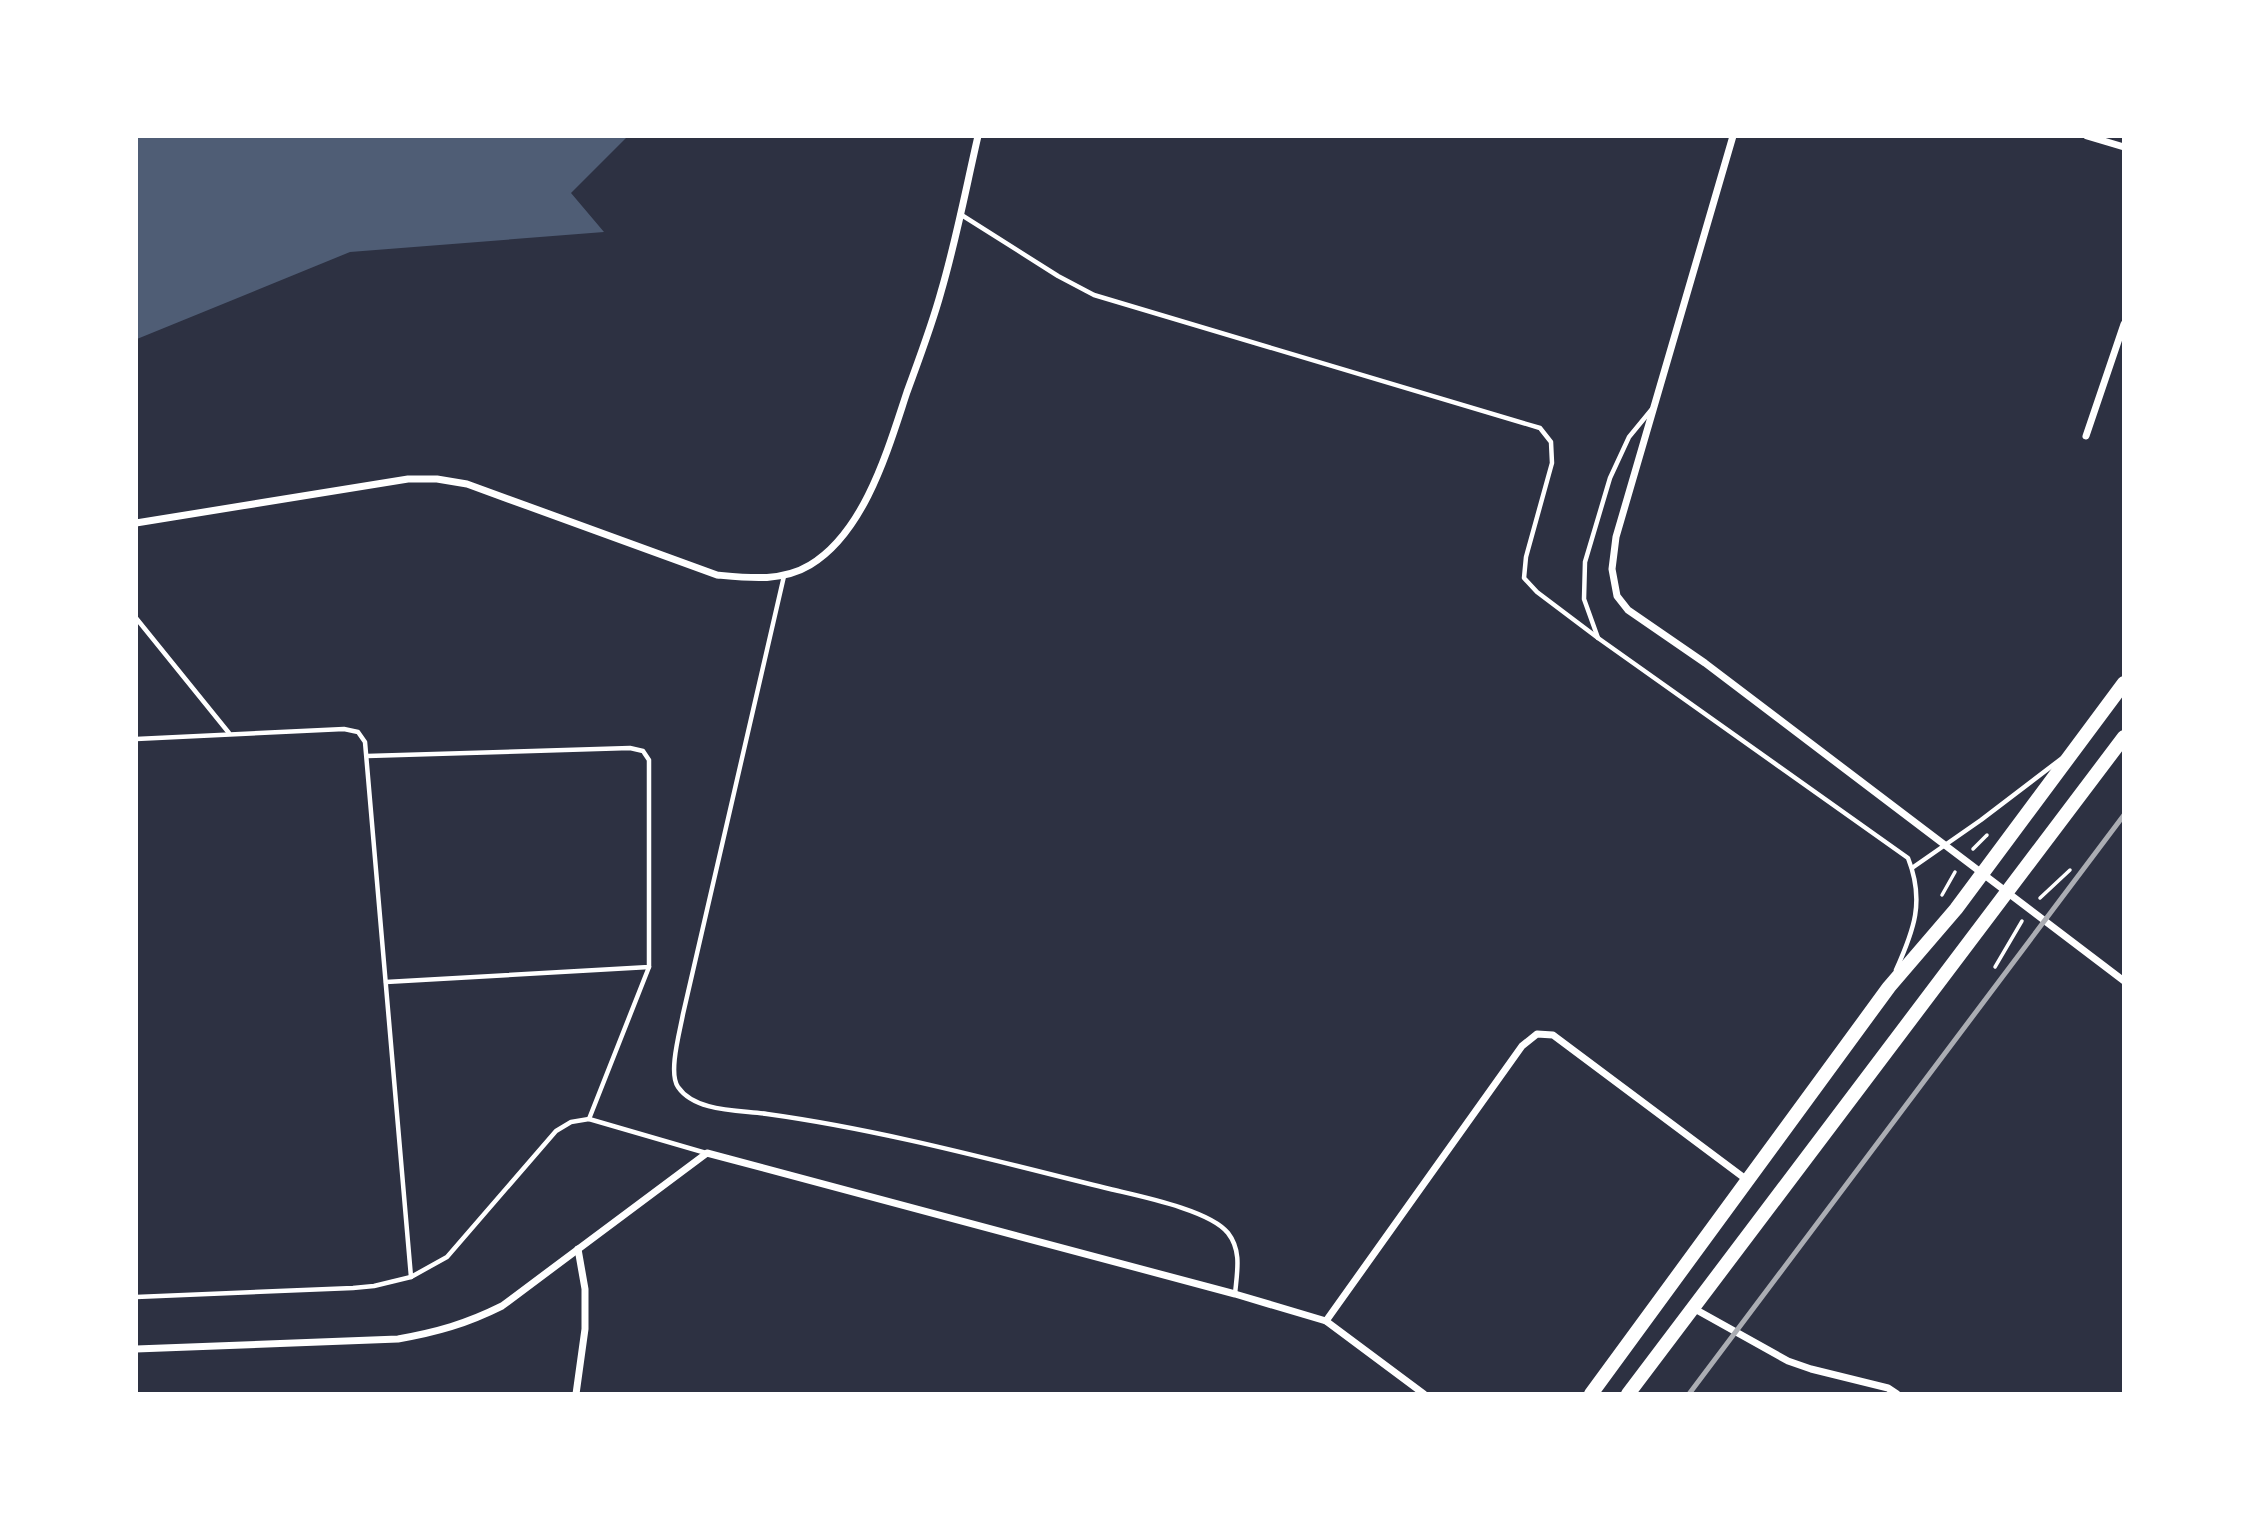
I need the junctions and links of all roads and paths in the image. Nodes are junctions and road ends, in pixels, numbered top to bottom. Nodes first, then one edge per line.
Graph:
1 (978, 136) edge
2 (1733, 136) edge
3 (2087, 136) edge
4 (2123, 146) edge
5 (960, 214) junction
6 (2123, 324) edge
7 (1653, 408) junction
8 (2085, 436) dead end
9 (136, 523) edge
10 (785, 576) junction
11 (138, 620) edge
12 (1598, 638) junction
13 (2123, 683) edge
14 (229, 734) junction
15 (2123, 737) edge
16 (136, 739) edge
17 (2076, 747) junction
18 (367, 756) junction
19 (1912, 868) junction
20 (649, 967) junction
21 (2123, 981) edge
22 (386, 982) junction
23 (1889, 987) junction
24 (589, 1119) junction
25 (707, 1153) junction
26 (1748, 1181) junction
27 (578, 1249) junction
28 (411, 1277) junction
29 (1235, 1294) junction
30 (136, 1297) edge
31 (1693, 1308) junction
32 (1326, 1321) junction
33 (136, 1349) edge
34 (576, 1394) edge
35 (1424, 1394) edge
36 (1591, 1394) edge
37 (1628, 1394) edge
38 (1897, 1394) edge

1 - 5 street
2 - 7 street
3 - 4 street
5 - 10 street
5 - 12 lane
6 - 8 street
7 - 12 lane
7 - 21 street
9 - 10 street
10 - 29 lane
11 - 14 lane
12 - 19 lane
13 - 17 highway
14 - 16 lane
14 - 18 lane
15 - 31 highway
17 - 19 lane
17 - 23 highway
18 - 20 lane
18 - 22 lane
19 - 23 lane
20 - 22 lane
20 - 24 lane
22 - 28 lane
23 - 26 highway
24 - 25 lane
24 - 28 lane
25 - 27 street
25 - 29 street
26 - 32 street
26 - 36 highway
27 - 33 street
27 - 34 street
28 - 30 lane
29 - 32 street
31 - 37 highway
31 - 38 street
32 - 35 street

